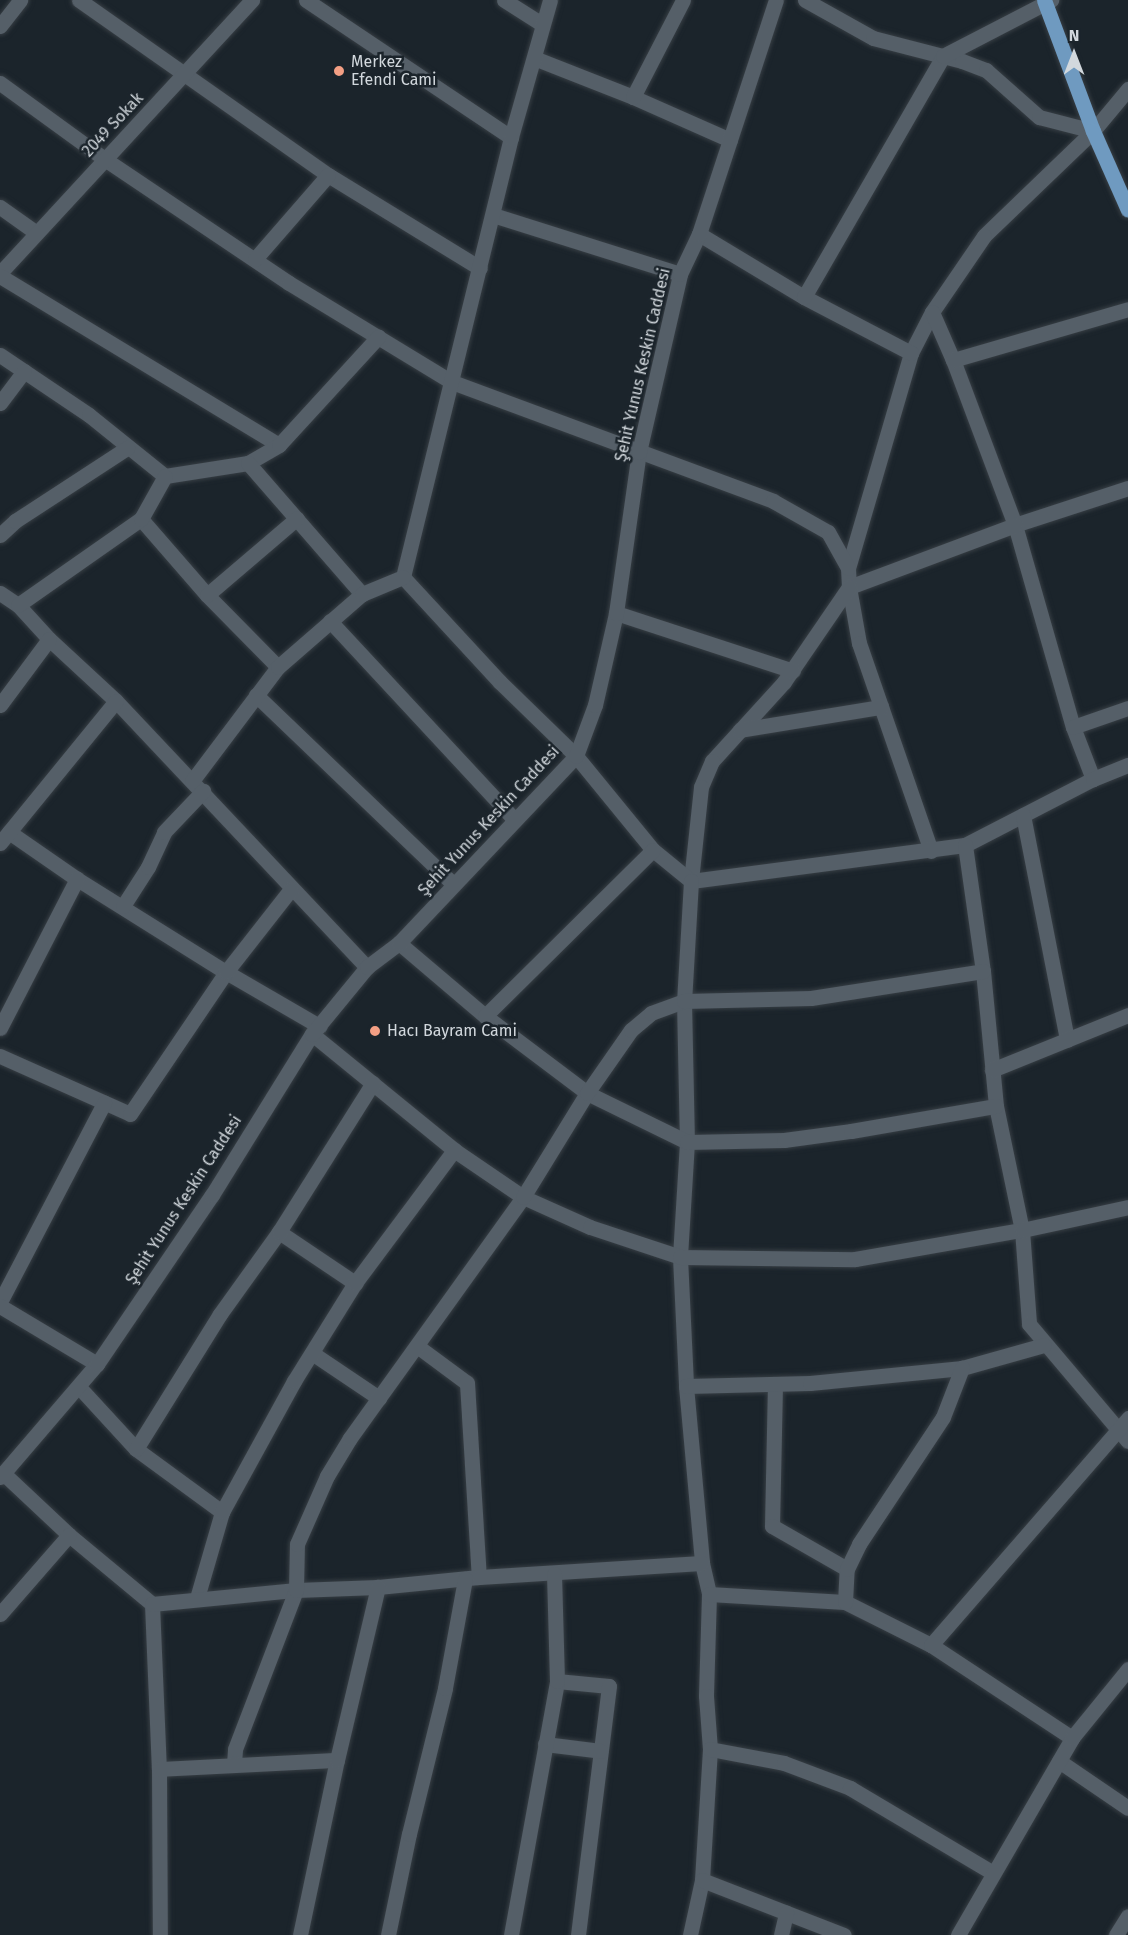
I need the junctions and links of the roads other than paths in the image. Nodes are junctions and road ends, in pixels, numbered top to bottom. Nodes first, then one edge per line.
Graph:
1 (20, 0) edge
2 (79, 0) edge
3 (252, 0) edge
4 (306, 0) edge
5 (504, 0) edge
6 (550, 0) edge
7 (683, 0) edge
8 (776, 0) edge
9 (805, 0) edge
10 (1047, 1) edge
11 (542, 24) junction
12 (0, 26) edge
13 (944, 56) junction
14 (534, 58) junction
15 (184, 73) junction
16 (0, 83) edge
17 (1128, 89) edge
18 (633, 97) junction
19 (1093, 131) junction
20 (511, 137) junction
21 (730, 140) junction
22 (106, 160) junction
23 (327, 175) junction
24 (0, 207) edge
25 (1128, 210) edge
26 (493, 215) junction
27 (35, 232) junction
28 (699, 234) junction
29 (255, 259) junction
30 (480, 268) junction
31 (0, 274) edge
32 (680, 274) junction
33 (804, 297) junction
34 (1128, 309) edge
35 (932, 312) junction
36 (378, 337) junction
37 (911, 353) junction
38 (0, 355) edge
39 (953, 360) junction
40 (24, 371) junction
41 (452, 382) junction
42 (0, 403) edge
43 (279, 445) junction
44 (127, 448) junction
45 (639, 452) junction
46 (248, 463) junction
47 (165, 476) junction
48 (1128, 488) edge
49 (297, 518) junction
50 (141, 519) junction
51 (1015, 525) junction
52 (0, 535) edge
53 (848, 568) junction
54 (403, 577) junction
55 (849, 587) junction
56 (0, 593) edge
57 (362, 594) junction
58 (207, 595) junction
59 (18, 605) junction
60 (615, 613) junction
61 (330, 621) junction
62 (49, 639) junction
63 (278, 667) junction
64 (793, 671) junction
65 (256, 695) junction
66 (116, 701) junction
67 (0, 705) edge
68 (881, 707) junction
69 (1128, 708) edge
70 (1074, 727) junction
71 (740, 730) junction
72 (576, 756) junction
73 (1128, 765) edge
74 (1093, 779) junction
75 (198, 786) junction
76 (1023, 815) junction
77 (514, 819) junction
78 (4, 838) edge
79 (965, 844) junction
80 (653, 850) junction
81 (931, 851) junction
82 (77, 879) junction
83 (691, 881) junction
84 (453, 884) junction
85 (291, 889) junction
86 (123, 906) junction
87 (399, 944) junction
88 (367, 967) junction
89 (982, 970) junction
90 (226, 972) junction
91 (684, 1001) junction
92 (1128, 1015) edge
93 (485, 1016) junction
94 (0, 1028) edge
95 (316, 1030) junction
96 (1067, 1040) junction
97 (0, 1056) edge
98 (992, 1070) junction
99 (373, 1083) junction
100 (587, 1093) junction
101 (104, 1103) junction
102 (996, 1106) junction
103 (687, 1142) junction
104 (454, 1150) junction
105 (523, 1197) junction
106 (1128, 1207) edge
107 (1022, 1230) junction
108 (279, 1232) junction
109 (680, 1257) junction
110 (355, 1283) junction
111 (0, 1304) edge
112 (1044, 1345) junction
113 (417, 1346) junction
114 (312, 1353) junction
115 (97, 1364) junction
116 (962, 1368) junction
117 (775, 1384) junction
118 (686, 1386) junction
119 (79, 1387) junction
120 (379, 1398) junction
121 (1128, 1418) edge
122 (1122, 1435) edge
123 (136, 1449) junction
124 (2, 1475) edge
125 (222, 1512) junction
126 (69, 1535) junction
127 (702, 1563) junction
128 (847, 1569) junction
129 (554, 1574) junction
130 (472, 1578) junction
131 (378, 1587) junction
132 (296, 1590) junction
133 (709, 1594) junction
134 (197, 1598) junction
135 (845, 1602) junction
136 (152, 1604) junction
137 (0, 1614) edge
138 (931, 1645) junction
139 (1128, 1669) edge
140 (557, 1681) junction
141 (1072, 1738) junction
142 (545, 1744) junction
143 (710, 1749) junction
144 (601, 1751) junction
145 (337, 1760) junction
146 (1059, 1761) junction
147 (234, 1764) junction
148 (159, 1769) junction
149 (1128, 1808) edge
150 (993, 1873) junction
151 (702, 1880) junction
152 (786, 1913) junction
153 (1128, 1916) edge
154 (160, 1935) edge
155 (300, 1935) edge
156 (387, 1935) edge
157 (511, 1935) edge
158 (578, 1935) edge
159 (690, 1935) edge
160 (781, 1935) edge
161 (844, 1935) edge
162 (958, 1935) edge
163 (1116, 1935) edge

1 - 12 street
2 - 15 street
3 - 15 street, 2049 Sokak
4 - 20 street
5 - 11 street
6 - 11 street
7 - 18 street
8 - 21 street, Şehit Yunus Keskin Caddesi
9 - 13 street
10 - 13 street
10 - 19 main road
11 - 14 street
13 - 19 street
13 - 33 street
14 - 18 street
14 - 20 street
15 - 22 street, 2049 Sokak
15 - 23 street
16 - 22 street
17 - 19 street
18 - 21 street
19 - 25 main road
19 - 35 street
20 - 26 street
21 - 28 street, Şehit Yunus Keskin Caddesi
22 - 27 street, 2049 Sokak
22 - 29 street
23 - 29 street
23 - 30 street
24 - 27 street
26 - 30 street
26 - 32 street
27 - 31 street, 2049 Sokak
28 - 32 street, Şehit Yunus Keskin Caddesi
28 - 33 street
29 - 36 street
30 - 41 street
31 - 43 street
32 - 45 street, Şehit Yunus Keskin Caddesi
33 - 37 street
34 - 39 street
35 - 37 street
35 - 39 street
36 - 41 street
36 - 43 street
37 - 53 street
38 - 40 street
39 - 51 street
40 - 42 street
40 - 44 street
41 - 45 street
41 - 54 street
43 - 46 street
44 - 47 street
44 - 52 street
45 - 53 street
45 - 60 street, Şehit Yunus Keskin Caddesi
46 - 47 street
46 - 49 street
47 - 50 street
48 - 51 street
49 - 57 street
49 - 58 street
50 - 58 street
50 - 59 street
51 - 55 street
51 - 70 street
53 - 55 street
54 - 57 street
54 - 72 street
55 - 64 street
55 - 68 street
56 - 59 street
57 - 61 street
58 - 63 street
59 - 62 street
60 - 64 street
60 - 72 street, Şehit Yunus Keskin Caddesi
61 - 63 street
61 - 77 street
62 - 66 street
62 - 67 street
63 - 65 street
64 - 71 street
65 - 75 street
65 - 84 street
66 - 75 street
66 - 78 street
68 - 71 street
68 - 81 street
69 - 70 street
70 - 74 street
71 - 83 street
72 - 77 street, Şehit Yunus Keskin Caddesi
72 - 80 street
73 - 74 street
74 - 76 street
75 - 85 street
75 - 86 street
76 - 79 street
76 - 96 street
77 - 84 street, Şehit Yunus Keskin Caddesi
78 - 82 street
79 - 81 street
79 - 89 street
80 - 83 street
80 - 93 street
81 - 83 street
82 - 86 street
82 - 94 street
83 - 91 street
84 - 87 street, Şehit Yunus Keskin Caddesi
85 - 88 street
85 - 90 street
86 - 90 street
87 - 88 street, Şehit Yunus Keskin Caddesi
87 - 93 street
88 - 95 street, Şehit Yunus Keskin Caddesi
89 - 91 street
89 - 98 street
90 - 95 street
90 - 101 street
91 - 100 street
91 - 103 street
92 - 96 street
93 - 100 street
95 - 99 street
95 - 115 street, Şehit Yunus Keskin Caddesi
96 - 98 street
97 - 101 street
98 - 102 street
99 - 104 street
99 - 108 street
100 - 103 street
100 - 105 street
101 - 111 street
102 - 103 street
102 - 107 street
103 - 109 street
104 - 105 street
104 - 110 street
105 - 109 street
105 - 113 street
106 - 107 street
107 - 109 street
107 - 112 street
108 - 110 street
108 - 123 street
109 - 118 street
110 - 114 street
111 - 115 street
112 - 116 street
112 - 122 street
113 - 120 street
113 - 130 street
114 - 120 street
114 - 125 street
115 - 119 street, Şehit Yunus Keskin Caddesi
116 - 117 street
116 - 128 street
117 - 118 street
117 - 128 street
118 - 127 street
119 - 123 street
119 - 124 street, Şehit Yunus Keskin Caddesi
120 - 132 street
121 - 122 street
122 - 138 street
123 - 125 street
124 - 126 street
125 - 134 street
126 - 136 street
126 - 137 street
127 - 129 street
127 - 133 street
128 - 135 street
129 - 130 street
129 - 140 street
130 - 131 street
130 - 156 street
131 - 132 street
131 - 145 street
132 - 134 street
132 - 147 street
133 - 135 street
133 - 143 street
134 - 136 street
135 - 138 street
136 - 148 street
138 - 141 street
139 - 141 street
140 - 142 street
140 - 144 street
141 - 146 street
142 - 144 street
142 - 157 street
143 - 150 street
143 - 151 street
144 - 158 street
145 - 147 street
145 - 155 street
146 - 149 street
146 - 150 street
147 - 148 street
148 - 154 street
150 - 162 street
151 - 152 street
151 - 159 street
152 - 160 street
152 - 161 street
153 - 163 street

